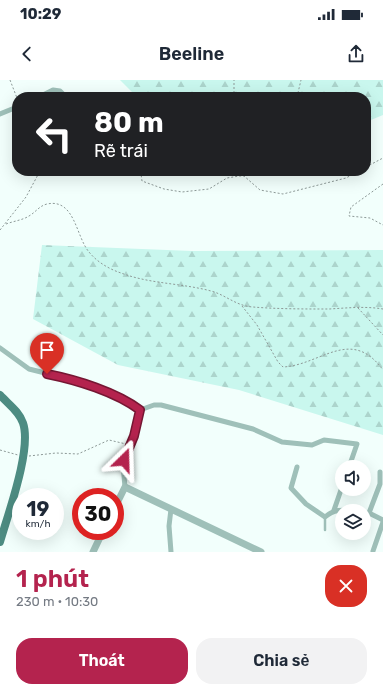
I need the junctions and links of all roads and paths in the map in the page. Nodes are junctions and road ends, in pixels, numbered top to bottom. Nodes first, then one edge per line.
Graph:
1 (10, 80) edge
2 (234, 80) edge
3 (301, 80) edge
4 (15, 92) edge
5 (49, 92) edge
6 (61, 92) edge
7 (234, 92) edge
8 (298, 92) edge
9 (12, 109) edge
10 (0, 114) edge
11 (383, 158) edge
12 (371, 164) edge
13 (37, 176) edge
14 (141, 176) edge
15 (239, 176) edge
16 (244, 176) edge
17 (350, 176) edge
18 (383, 184) edge
19 (6, 224) junction
20 (383, 225) edge
21 (0, 230) edge
22 (241, 306) junction
23 (358, 307) junction
24 (383, 309) edge
25 (383, 334) edge
26 (0, 348) edge
27 (383, 370) edge
28 (0, 395) edge
29 (140, 410) junction
30 (130, 445) junction
31 (0, 450) edge
32 (23, 456) junction
33 (351, 460) edge
34 (297, 466) dead end
35 (380, 472) dead end
36 (125, 486) joint
37 (339, 496) edge
38 (370, 504) edge
39 (171, 509) junction
40 (334, 510) joint
41 (371, 515) edge
42 (325, 517) junction
43 (383, 521) edge
44 (325, 530) dead end
45 (99, 540) edge
46 (0, 542) edge
47 (93, 552) edge
48 (171, 552) edge
49 (261, 552) edge
50 (373, 552) edge

1 - 4 path
2 - 7 path
3 - 8 path
5 - 6 street
9 - 10 street
11 - 12 path
13 - 19 path
14 - 15 path
16 - 17 path
18 - 20 path
19 - 21 path
19 - 22 path
22 - 23 path
22 - 27 path
23 - 24 path
23 - 25 path
26 - 29 street
28 - 32 main road
29 - 30 street
29 - 33 street
30 - 32 path
30 - 36 street
31 - 32 path
32 - 46 main road
34 - 42 street
35 - 38 street
36 - 39 street
37 - 40 street
39 - 48 street
39 - 49 street
40 - 42 street
41 - 43 street
42 - 44 lane
43 - 50 street
45 - 47 street

